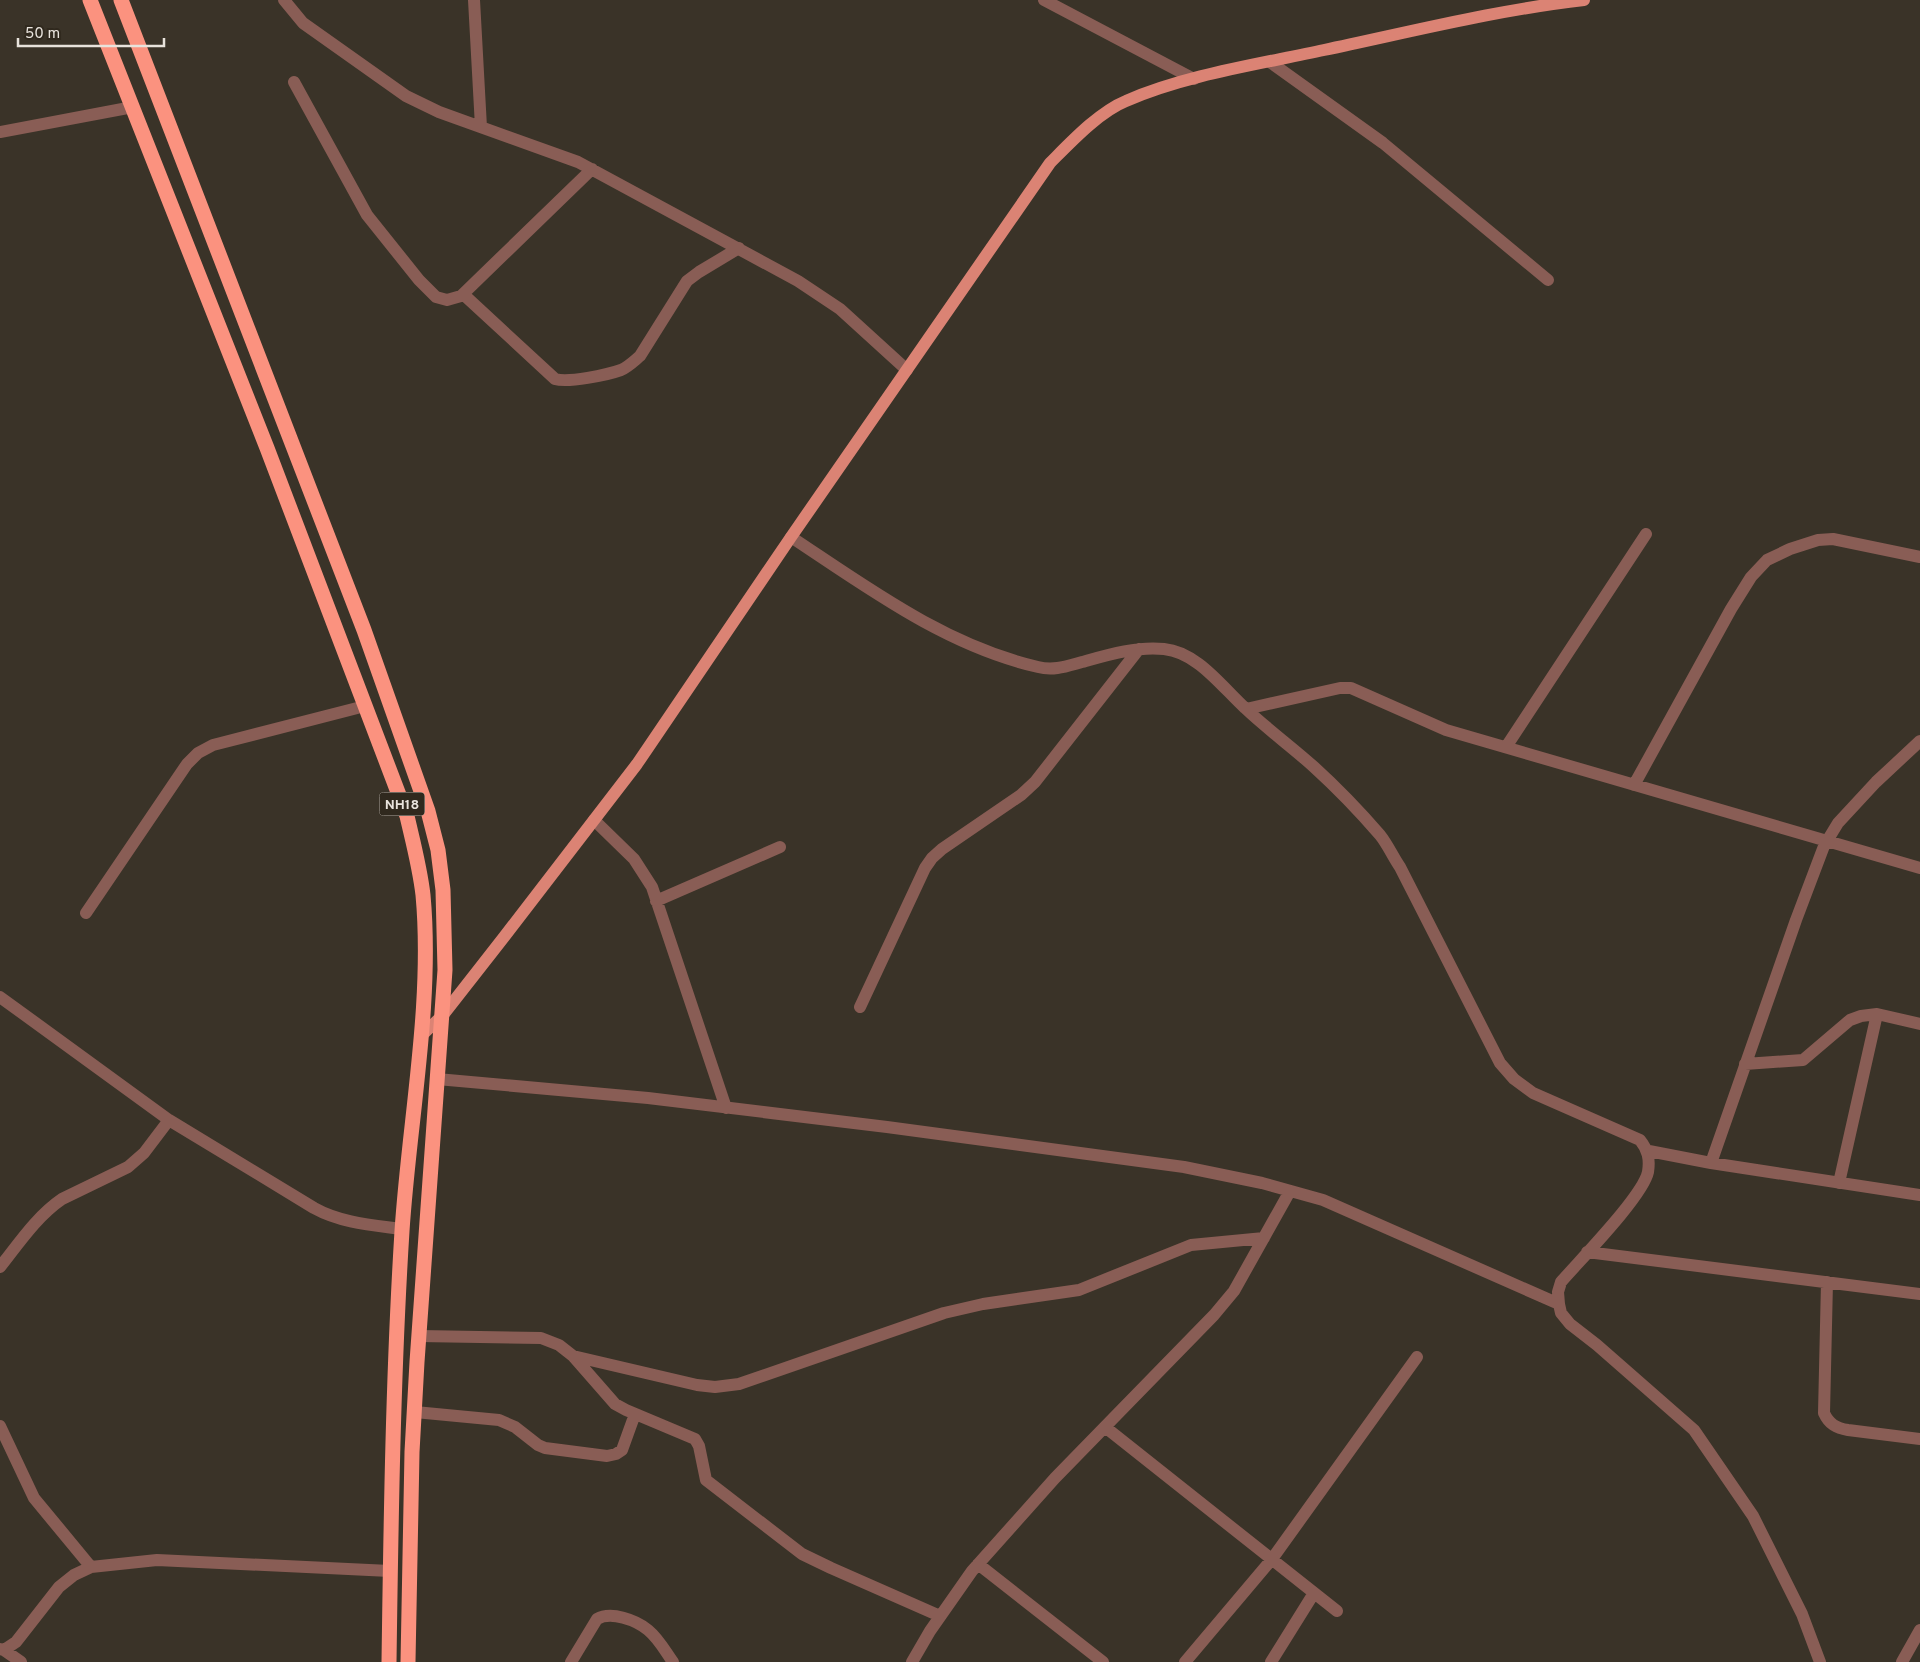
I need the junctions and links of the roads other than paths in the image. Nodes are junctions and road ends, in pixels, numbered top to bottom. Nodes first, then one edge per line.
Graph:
1 (90, 0) edge
2 (121, 0) edge
3 (284, 0) edge
4 (474, 0) edge
5 (1044, 0) edge
6 (1584, 0) edge
7 (1270, 62) junction
8 (1194, 80) junction
9 (294, 82) dead end
10 (133, 107) junction
11 (481, 127) junction
12 (0, 132) edge
13 (592, 169) junction
14 (739, 248) junction
15 (1548, 280) dead end
16 (463, 294) junction
17 (907, 370) junction
18 (1646, 534) dead end
19 (791, 537) junction
20 (1920, 557) edge
21 (1139, 649) junction
22 (365, 706) junction
23 (1246, 709) junction
24 (1920, 741) edge
25 (1506, 747) junction
26 (1634, 785) junction
27 (594, 820) junction
28 (1827, 841) junction
29 (780, 847) dead end
30 (1920, 868) edge
31 (656, 901) junction
32 (86, 913) dead end
33 (0, 997) edge
34 (860, 1007) dead end
35 (1877, 1014) junction
36 (442, 1015) junction
37 (1920, 1024) edge
38 (420, 1037) junction
39 (1745, 1064) junction
40 (437, 1080) junction
41 (726, 1108) junction
42 (169, 1120) junction
43 (1648, 1151) junction
44 (1711, 1163) junction
45 (1839, 1182) junction
46 (1290, 1191) junction
47 (1920, 1195) edge
48 (402, 1229) junction
49 (1264, 1238) junction
50 (1587, 1252) junction
51 (0, 1267) edge
52 (1827, 1282) junction
53 (1920, 1294) edge
54 (1559, 1304) junction
55 (419, 1336) junction
56 (573, 1356) junction
57 (1416, 1357) dead end
58 (414, 1412) junction
59 (635, 1414) junction
60 (0, 1426) edge
61 (1105, 1427) junction
62 (1920, 1439) edge
63 (1272, 1559) junction
64 (978, 1564) junction
65 (90, 1567) junction
66 (390, 1571) junction
67 (1314, 1593) junction
68 (1337, 1611) dead end
69 (940, 1616) junction
70 (1920, 1630) edge
71 (2, 1650) edge
72 (21, 1662) edge
73 (389, 1662) edge
74 (408, 1662) edge
75 (571, 1662) edge
76 (673, 1662) edge
77 (912, 1662) edge
78 (1103, 1662) edge
79 (1185, 1662) edge
80 (1271, 1662) edge
81 (1820, 1662) edge
82 (1902, 1662) edge

1 - 10 highway, NH18
2 - 36 highway, NH18
3 - 11 street
4 - 11 street
5 - 8 street
6 - 7 main road
7 - 8 main road
7 - 15 street
8 - 17 main road
9 - 16 street
10 - 12 street
10 - 22 highway, NH18
11 - 13 street
13 - 14 street
13 - 16 street
14 - 16 street
14 - 17 street
17 - 19 main road
18 - 25 street
19 - 21 street
19 - 27 main road
20 - 26 street
21 - 23 street
21 - 34 street
22 - 32 street
22 - 38 highway, NH18
23 - 25 street
23 - 43 street
24 - 28 street
25 - 26 street
26 - 28 street
27 - 31 street
27 - 36 main road
28 - 30 street
28 - 39 street
29 - 31 street
31 - 41 street
33 - 42 street
35 - 37 street
35 - 39 street
35 - 45 street
36 - 38 main road
36 - 40 highway, NH18
38 - 48 highway, NH18
39 - 44 street
40 - 41 street
40 - 55 highway, NH18
41 - 46 street
42 - 48 street
42 - 51 street
43 - 44 street
43 - 50 street
44 - 45 street
45 - 47 street
46 - 49 street
46 - 54 street
48 - 66 highway, NH18
49 - 56 street
49 - 61 street
50 - 52 street
50 - 54 street
52 - 53 street
52 - 62 street
54 - 81 street
55 - 56 street
55 - 58 highway, NH18
56 - 59 street
57 - 63 street
58 - 59 street
58 - 74 highway, NH18
59 - 69 street
60 - 65 street
61 - 63 street
61 - 64 street
63 - 67 street
63 - 79 street
64 - 69 street
64 - 78 street
65 - 66 street
65 - 71 street
66 - 73 highway, NH18
67 - 68 street
67 - 80 street
69 - 77 street
70 - 82 street
71 - 72 street
75 - 76 street

